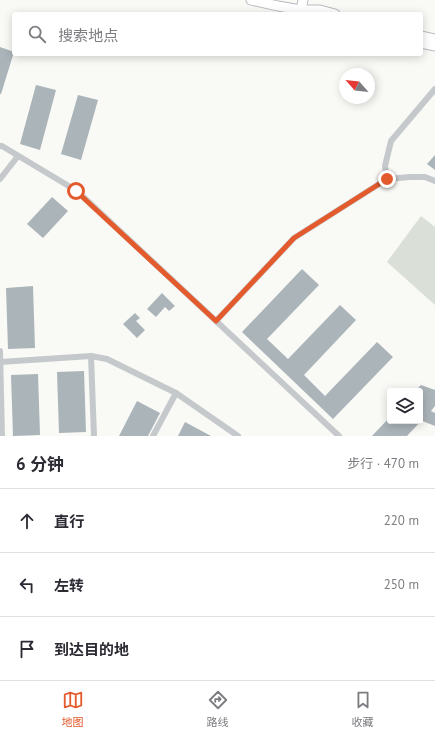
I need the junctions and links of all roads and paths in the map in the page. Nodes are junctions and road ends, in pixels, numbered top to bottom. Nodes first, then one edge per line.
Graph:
1 (251, 0) edge
2 (281, 0) edge
3 (303, 0) edge
4 (301, 10) junction
5 (307, 12) edge
6 (328, 12) edge
7 (423, 37) edge
8 (435, 40) edge
9 (423, 43) edge
10 (435, 46) edge
11 (435, 89) edge
12 (1, 145) edge
13 (18, 156) junction
14 (0, 179) edge
15 (387, 179) junction
16 (435, 181) edge
17 (216, 321) junction
18 (0, 352) edge
19 (91, 356) junction
20 (0, 362) edge
21 (176, 393) junction
22 (2, 436) edge
23 (94, 436) edge
24 (153, 436) edge
25 (238, 436) edge
26 (339, 436) edge

1 - 4 main road
2 - 4 main road
3 - 4 main road
4 - 5 main road
4 - 6 main road
7 - 8 main road
9 - 10 main road
11 - 15 street
12 - 13 street
13 - 14 street
13 - 17 street
15 - 16 street
15 - 17 street
17 - 26 street
18 - 20 street
19 - 20 street
19 - 21 street
19 - 23 street
20 - 22 street
21 - 24 street
21 - 25 street

